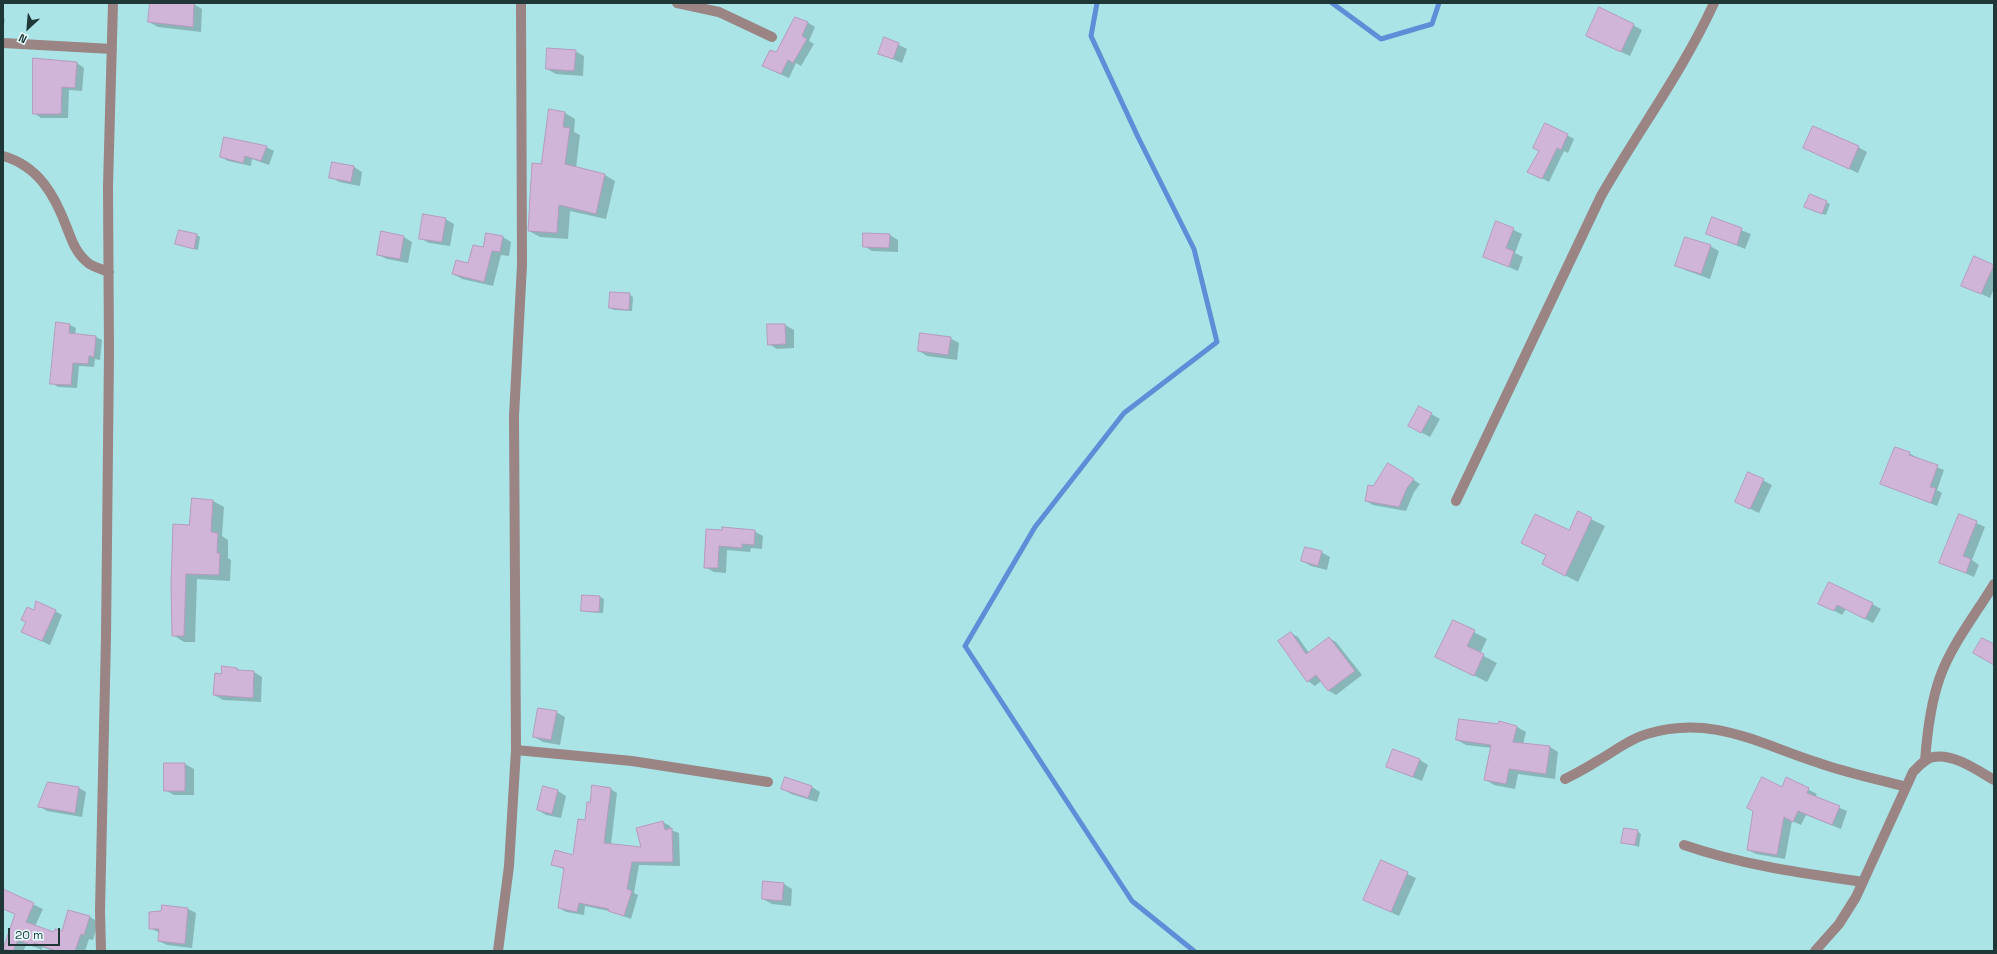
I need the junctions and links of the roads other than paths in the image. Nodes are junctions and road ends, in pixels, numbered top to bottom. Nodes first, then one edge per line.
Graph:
1 (113, 3) edge
2 (521, 3) edge
3 (677, 3) edge
4 (1714, 3) edge
5 (772, 37) dead end
6 (3, 43) edge
7 (112, 49) junction
8 (3, 156) edge
9 (109, 272) junction
10 (1456, 501) dead end
11 (1994, 584) edge
12 (516, 750) junction
13 (1925, 761) junction
14 (1565, 779) dead end
15 (1994, 780) edge
16 (768, 782) dead end
17 (1906, 787) junction
18 (1684, 845) dead end
19 (1863, 882) junction
20 (101, 951) edge
21 (498, 951) edge
22 (1815, 951) edge

1 - 7 street
2 - 12 street
3 - 5 street
4 - 10 street
6 - 7 street
7 - 9 street
8 - 9 street
9 - 20 street
11 - 13 street
12 - 16 street
12 - 21 street
13 - 15 street
13 - 17 street
14 - 17 street
17 - 19 street
18 - 19 street
19 - 22 street

